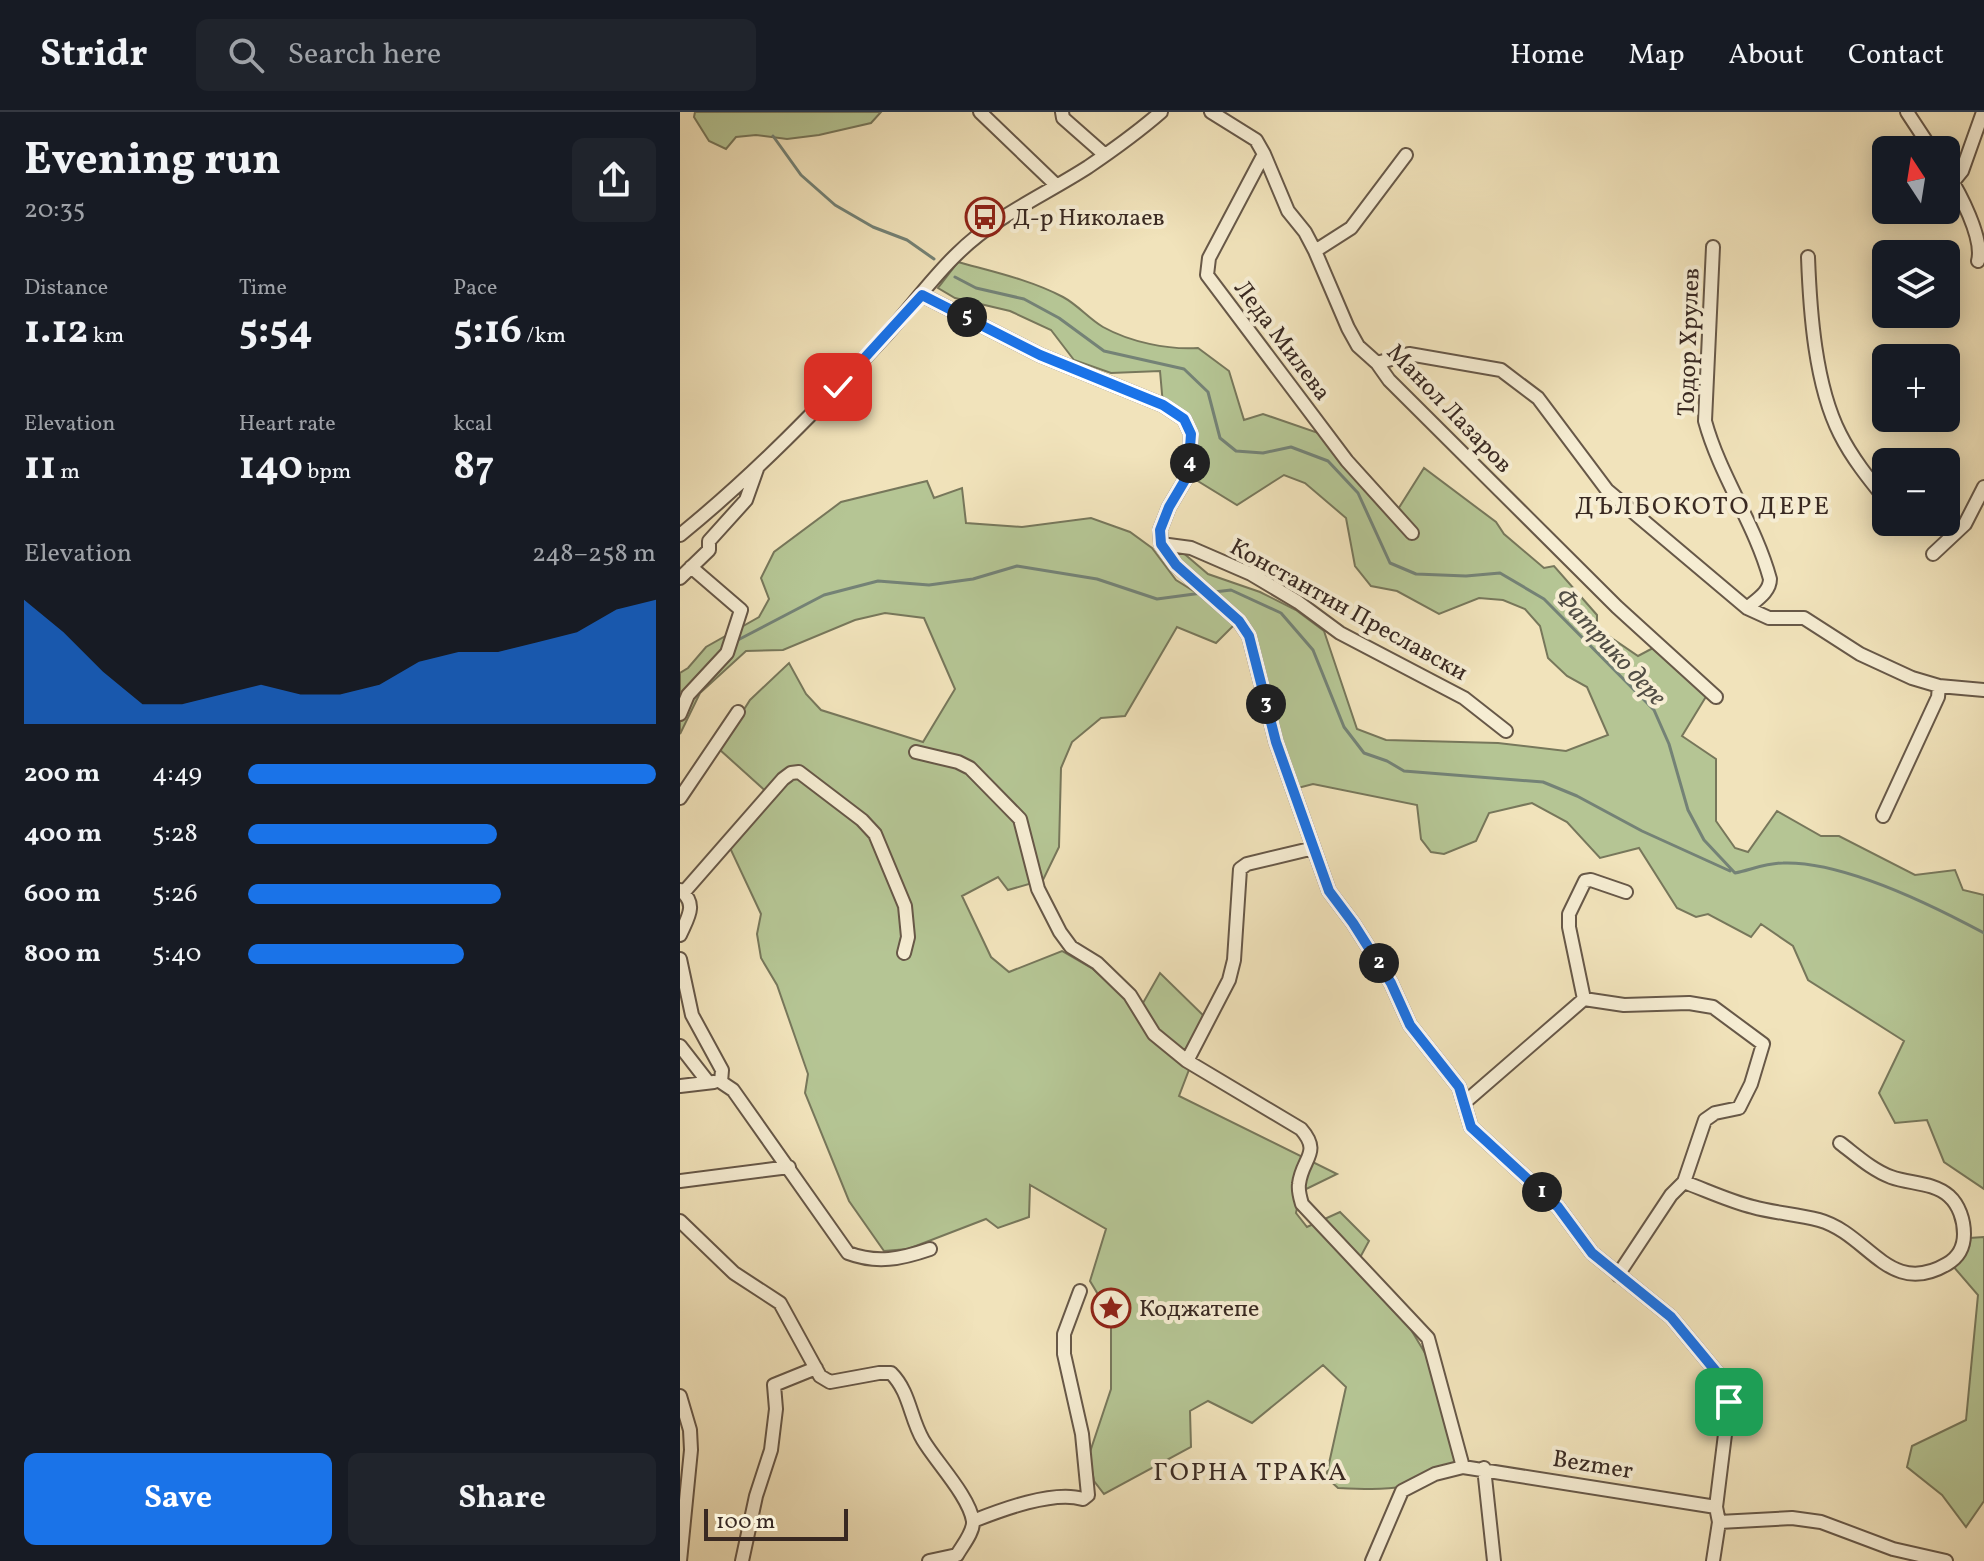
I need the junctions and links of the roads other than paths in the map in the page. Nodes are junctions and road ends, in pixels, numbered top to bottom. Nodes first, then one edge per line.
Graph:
1 (980, 112) edge
2 (1062, 112) edge
3 (1161, 112) edge
4 (1211, 112) edge
5 (1907, 112) edge
6 (1983, 112) edge
7 (1923, 136) edge
8 (1264, 154) junction
9 (1105, 155) junction
10 (1406, 155) dead end
11 (1960, 172) edge
12 (1055, 184) junction
13 (1960, 196) edge
14 (1713, 247) dead end
15 (1315, 251) junction
16 (1808, 257) dead end
17 (1980, 258) edge
18 (922, 295) junction
19 (1377, 363) junction
20 (758, 466) junction
21 (1872, 483) edge
22 (1984, 487) edge
23 (1412, 533) dead end
24 (680, 535) edge
25 (1161, 544) junction
26 (1933, 554) dead end
27 (691, 567) junction
28 (680, 578) edge
29 (1747, 608) junction
30 (1939, 686) junction
31 (1984, 690) edge
32 (1716, 697) dead end
33 (738, 712) dead end
34 (680, 714) edge
35 (1506, 731) dead end
36 (916, 752) dead end
37 (680, 796) edge
38 (1883, 816) dead end
39 (1314, 848) junction
40 (682, 891) edge
41 (1626, 892) dead end
42 (680, 935) edge
43 (904, 953) dead end
44 (680, 959) edge
45 (1584, 999) junction
46 (680, 1046) edge
47 (1187, 1061) junction
48 (714, 1082) junction
49 (680, 1086) edge
50 (1464, 1103) junction
51 (1840, 1143) dead end
52 (789, 1167) junction
53 (680, 1181) edge
54 (1684, 1182) junction
55 (680, 1221) edge
56 (930, 1249) dead end
57 (1618, 1275) junction
58 (1080, 1291) dead end
59 (816, 1368) junction
60 (680, 1396) edge
61 (1463, 1467) junction
62 (1484, 1468) junction
63 (1716, 1507) junction
64 (973, 1521) junction
65 (1719, 1522) junction
66 (1892, 1555) edge
67 (680, 1561) edge
68 (742, 1561) edge
69 (929, 1561) edge
70 (1372, 1561) edge
71 (1494, 1561) edge
72 (1713, 1561) edge
73 (1946, 1561) edge

1 - 12 street
2 - 9 street
3 - 9 street
4 - 8 street, Манол Лазаров
5 - 7 street
6 - 11 street
8 - 15 street, Манол Лазаров
8 - 23 street, Леда Милева
9 - 12 street
10 - 15 street
12 - 18 street
13 - 17 street
14 - 29 street, Тодор Хрулев
15 - 19 street, Манол Лазаров
16 - 21 street
18 - 20 street
18 - 25 street
19 - 29 street
19 - 32 street, Манол Лазаров
20 - 24 street
20 - 27 street
22 - 26 street
25 - 35 street, Константин Преславски
25 - 39 street
27 - 28 street
27 - 34 street
29 - 30 street
30 - 31 street
30 - 38 street
33 - 37 street
36 - 47 street
39 - 47 street
39 - 50 street
40 - 42 street
40 - 43 street
41 - 45 street
44 - 48 street
45 - 50 street
45 - 54 street
46 - 48 street
47 - 61 street
48 - 49 street
48 - 52 street
50 - 57 street
51 - 54 street
52 - 53 street
52 - 56 street
54 - 57 street
55 - 59 street
57 - 63 street
58 - 64 street
59 - 64 street
59 - 68 street
60 - 67 street
61 - 62 street, Bezmer
61 - 70 street
62 - 63 street, Bezmer
62 - 71 street
63 - 65 street
64 - 69 street
65 - 66 street
65 - 72 street
66 - 73 street

